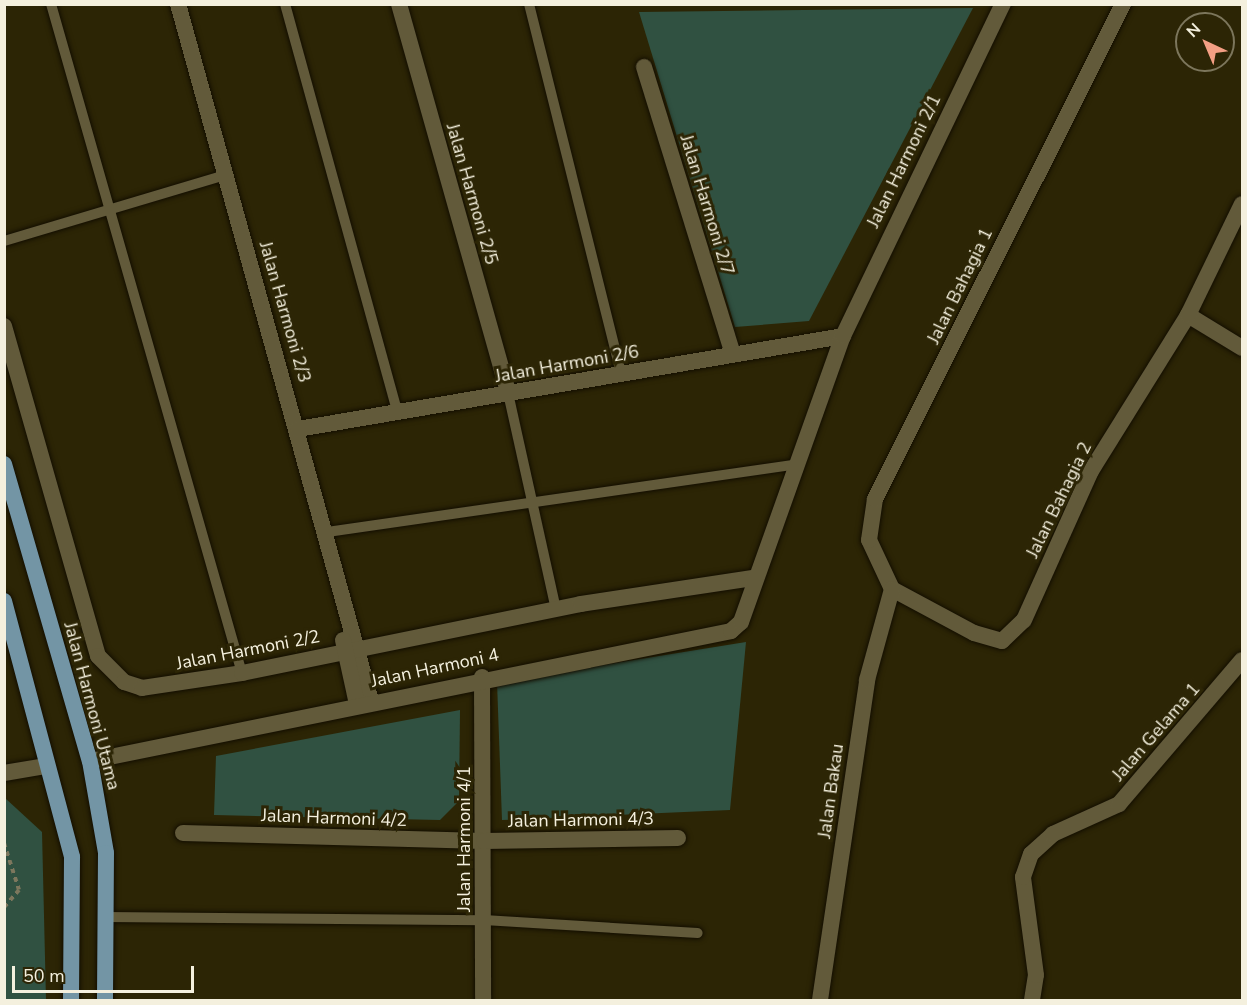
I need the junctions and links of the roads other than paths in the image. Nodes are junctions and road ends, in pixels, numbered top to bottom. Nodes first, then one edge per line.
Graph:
1 (51, 4) edge
2 (178, 4) edge
3 (285, 4) edge
4 (399, 4) edge
5 (529, 4) edge
6 (1003, 4) edge
7 (1123, 4) edge
8 (644, 67) dead end
9 (226, 175) junction
10 (1242, 204) edge
11 (110, 210) junction
12 (4, 241) edge
13 (1188, 315) junction
14 (4, 326) edge
15 (843, 336) junction
16 (1242, 348) edge
17 (733, 355) junction
18 (621, 374) junction
19 (508, 393) junction
20 (397, 412) junction
21 (298, 429) junction
22 (4, 464) edge
23 (793, 465) junction
24 (532, 499) junction
25 (327, 532) junction
26 (753, 578) junction
27 (891, 589) junction
28 (4, 601) edge
29 (556, 609) junction
30 (352, 649) junction
31 (1242, 660) edge
32 (242, 673) junction
33 (482, 677) junction
34 (364, 702) junction
35 (90, 761) junction
36 (46, 766) junction
37 (4, 773) edge
38 (183, 833) dead end
39 (678, 838) dead end
40 (484, 841) junction
41 (105, 917) junction
42 (484, 920) junction
43 (698, 933) dead end
44 (71, 1000) edge
45 (105, 1000) edge
46 (483, 1000) edge
47 (820, 1000) edge
48 (1032, 1000) edge

1 - 11 lane
2 - 9 street, Jalan Harmoni 2/3
3 - 20 lane
4 - 19 street, Jalan Harmoni 2/5
5 - 18 lane
6 - 15 street, Jalan Harmoni 2/1
7 - 27 street, Jalan Bahagia 1
8 - 17 street, Jalan Harmoni 2/7
9 - 11 lane
9 - 21 street, Jalan Harmoni 2/3
10 - 13 street, Jalan Bahagia 2
11 - 12 lane
11 - 32 lane
13 - 16 street
13 - 27 street, Jalan Bahagia 2
14 - 32 street, Jalan Harmoni 2/2
15 - 17 street, Jalan Harmoni 2/6
15 - 23 street, Jalan Harmoni 2/1
17 - 18 street, Jalan Harmoni 2/6
18 - 19 street, Jalan Harmoni 2/6
19 - 20 street, Jalan Harmoni 2/6
19 - 24 lane
20 - 21 street, Jalan Harmoni 2/6
21 - 25 street, Jalan Harmoni 2/3
22 - 35 main road, Jalan Harmoni Utama
23 - 24 lane
23 - 26 street, Jalan Harmoni 4
24 - 25 lane
24 - 29 lane
25 - 30 street, Jalan Harmoni 2/3
26 - 29 street, Jalan Harmoni 2/2
26 - 33 street, Jalan Harmoni 4
27 - 47 street, Jalan Bakau
28 - 36 main road
29 - 30 street, Jalan Harmoni 2/2
30 - 32 street, Jalan Harmoni 2/2
30 - 34 street, Jalan Harmoni 2/3
31 - 48 street, Jalan Gelama 1
33 - 34 street, Jalan Harmoni 4
33 - 40 street, Jalan Harmoni 4/1
34 - 35 street, Jalan Harmoni 4
35 - 41 main road, Jalan Harmoni Utama
36 - 37 street
36 - 44 main road
38 - 40 street, Jalan Harmoni 4/2
39 - 40 street, Jalan Harmoni 4/3
40 - 42 street, Jalan Harmoni 4/1
41 - 42 lane
41 - 45 main road, Jalan Harmoni Utama
42 - 43 lane
42 - 46 street, Jalan Harmoni 4/1

